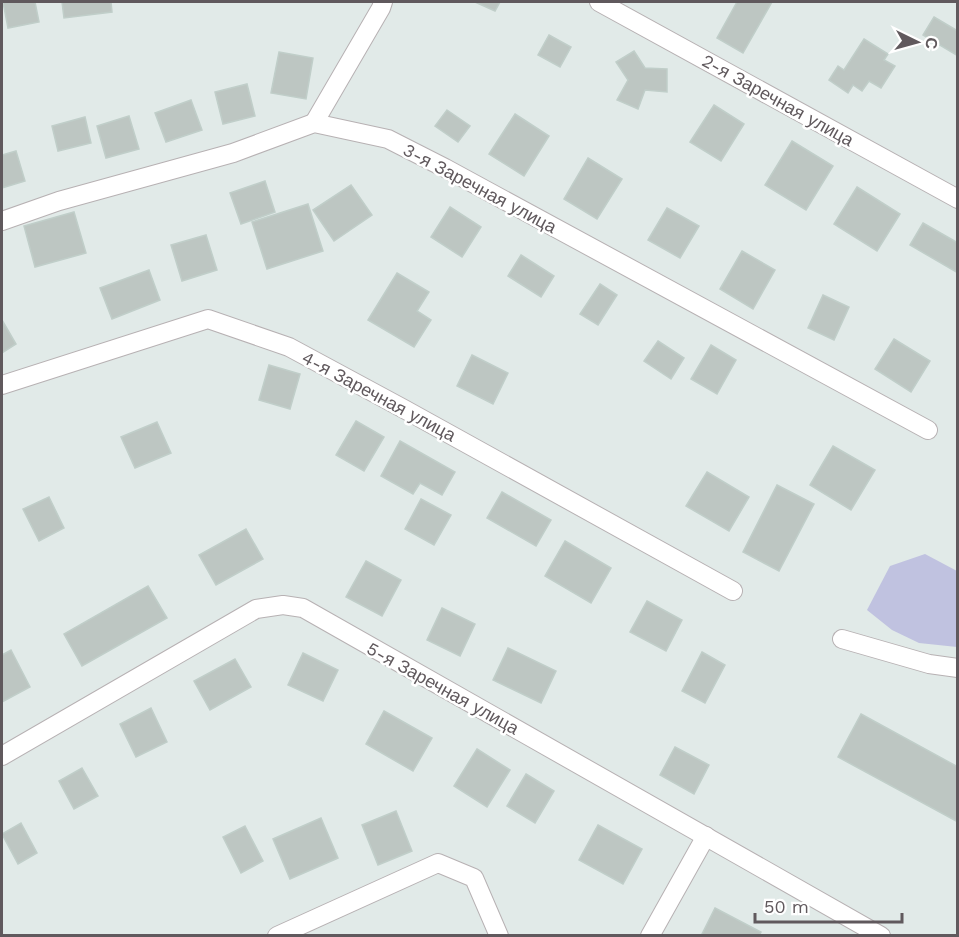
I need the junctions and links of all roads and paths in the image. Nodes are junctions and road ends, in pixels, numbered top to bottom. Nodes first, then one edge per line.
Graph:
1 (383, 2) edge
2 (599, 2) edge
3 (314, 123) junction
4 (957, 199) edge
5 (2, 221) edge
6 (2, 386) edge
7 (927, 430) dead end
8 (733, 591) dead end
9 (842, 639) dead end
10 (957, 668) edge
11 (2, 756) edge
12 (706, 836) junction
13 (277, 936) edge
14 (499, 936) edge
15 (650, 936) edge
16 (880, 936) edge

1 - 3 street
2 - 4 street, 2-я Заречная улица
3 - 5 street
3 - 7 street, 3-я Заречная улица
6 - 8 street, 4-я Заречная улица
9 - 10 street
11 - 12 street, 5-я Заречная улица
12 - 15 street
12 - 16 street, 5-я Заречная улица
13 - 14 street

